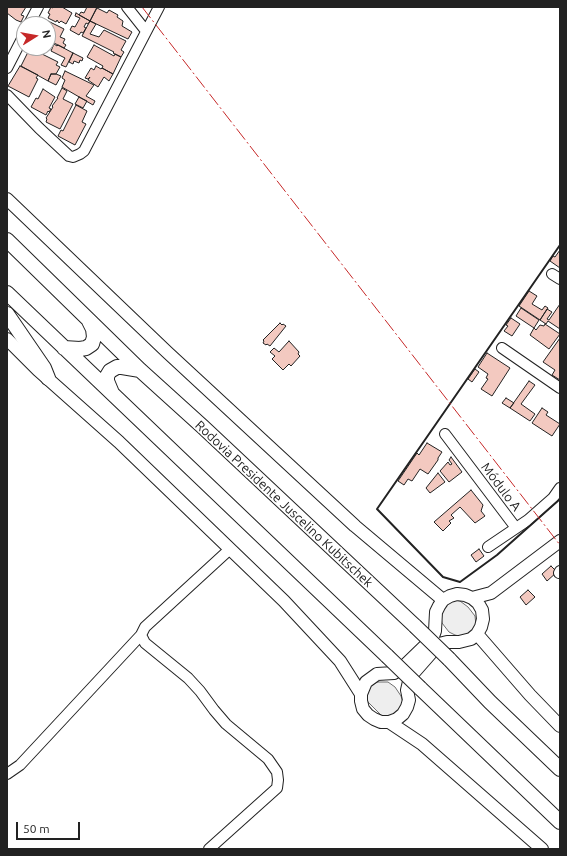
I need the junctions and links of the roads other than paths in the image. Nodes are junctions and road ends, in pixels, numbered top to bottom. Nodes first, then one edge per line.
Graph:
1 (38, 7) edge
2 (128, 7) edge
3 (159, 7) edge
4 (33, 16) edge
5 (146, 31) junction
6 (16, 50) edge
7 (7, 68) edge
8 (7, 95) edge
9 (7, 199) edge
10 (7, 240) edge
11 (7, 293) edge
12 (7, 314) edge
13 (87, 317) junction
14 (7, 339) edge
15 (64, 348) junction
16 (502, 348) dead end
17 (140, 370) junction
18 (48, 378) junction
19 (560, 388) edge
20 (113, 394) junction
21 (445, 434) dead end
22 (560, 488) edge
23 (516, 528) junction
24 (560, 541) edge
25 (488, 547) dead end
26 (230, 549) junction
27 (491, 593) junction
28 (472, 598) junction
29 (443, 600) junction
30 (482, 610) junction
31 (477, 634) junction
32 (141, 635) junction
33 (361, 694) junction
34 (389, 722) junction
35 (560, 726) edge
36 (560, 769) edge
37 (7, 774) edge
38 (560, 822) edge
39 (209, 849) edge
40 (542, 849) edge

1 - 4 street
2 - 5 street
3 - 5 street
5 - 8 street
6 - 7 street
9 - 29 main road
10 - 13 highway, Rodovia Presidente Juscelino Kubitschek
11 - 15 highway
12 - 18 highway
13 - 15 highway
13 - 17 highway, Rodovia Presidente Juscelino Kubitschek
14 - 18 main road
15 - 20 highway
16 - 19 street
17 - 20 highway
17 - 36 highway, Rodovia Presidente Juscelino Kubitschek, bridge
18 - 26 main road
20 - 38 highway, bridge
21 - 23 street, Módulo A
22 - 23 street
23 - 25 street, Módulo A
24 - 27 main road
26 - 32 street
26 - 33 main road
27 - 28 main road
27 - 30 main road
28 - 29 main road
28 - 30 main road
29 - 33 main road
30 - 31 main road
31 - 34 main road
31 - 35 main road
32 - 37 street
32 - 39 street
33 - 34 main road
34 - 40 main road

